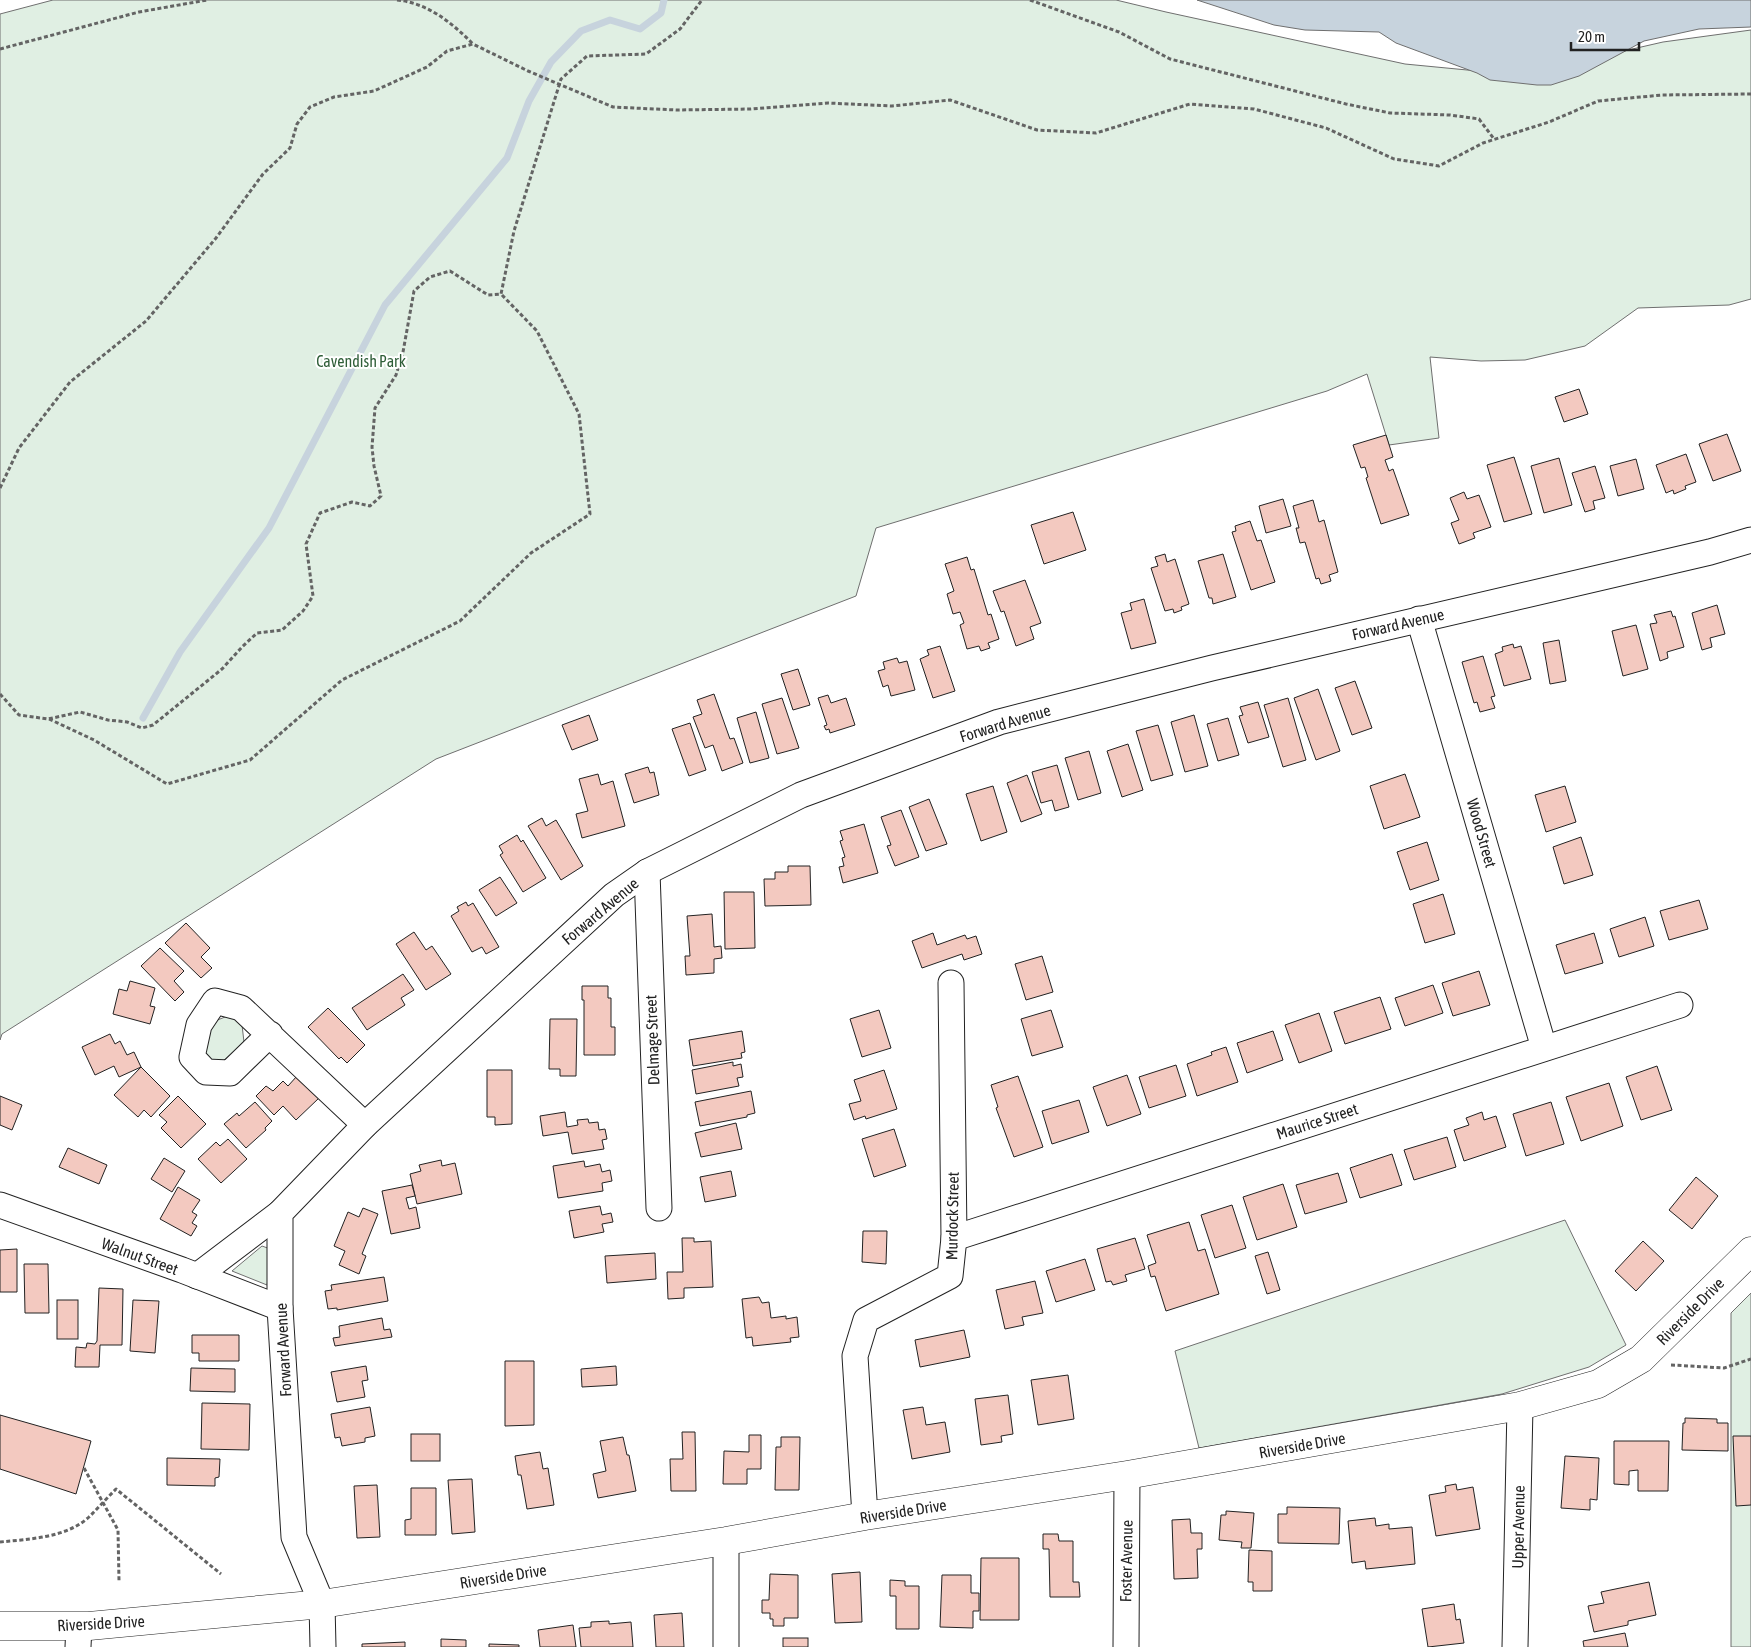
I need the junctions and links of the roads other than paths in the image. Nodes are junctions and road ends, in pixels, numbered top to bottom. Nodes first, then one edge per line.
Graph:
1 (1751, 540) edge
2 (1419, 619) junction
3 (647, 872) junction
4 (951, 983) dead end
5 (1680, 1005) dead end
6 (270, 1034) dead end
7 (1544, 1048) junction
8 (365, 1125) junction
9 (0, 1205) edge
10 (659, 1208) dead end
11 (280, 1213) junction
12 (954, 1238) junction
13 (1751, 1251) edge
14 (197, 1276) junction
15 (280, 1308) junction
16 (1520, 1406) junction
17 (1127, 1475) junction
18 (865, 1516) junction
19 (726, 1542) junction
20 (322, 1604) junction
21 (0, 1626) edge
22 (79, 1636) edge
23 (323, 1647) edge
24 (726, 1647) edge
25 (1126, 1647) edge
26 (1515, 1647) edge

1 - 2 street, Forward Avenue
2 - 3 street, Forward Avenue
2 - 7 street, Wood Street
3 - 8 street, Forward Avenue
3 - 10 street, Delmage Street
4 - 12 street, Murdock Street
5 - 7 street, Maurice Street
6 - 8 street
7 - 12 street, Maurice Street
8 - 11 street, Forward Avenue
9 - 14 street, Walnut Street
11 - 14 street
11 - 15 street, Forward Avenue
12 - 18 street, Murdock Street
13 - 16 main road, Riverside Drive
14 - 15 street, Walnut Street
15 - 20 street, Forward Avenue
16 - 17 main road, Riverside Drive
16 - 26 street, Upper Avenue
17 - 18 main road, Riverside Drive
17 - 25 street, Foster Avenue
18 - 19 main road, Riverside Drive
19 - 20 main road, Riverside Drive
19 - 24 street
20 - 22 main road, Riverside Drive
20 - 23 street
21 - 22 main road, Riverside Drive

